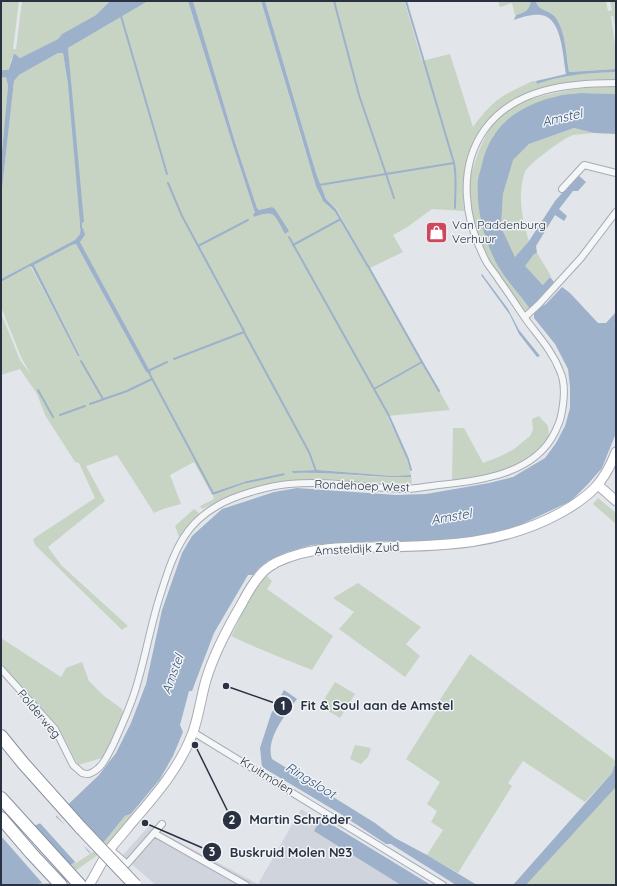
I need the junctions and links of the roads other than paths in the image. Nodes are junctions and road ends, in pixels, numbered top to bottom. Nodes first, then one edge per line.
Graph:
1 (616, 83) edge
2 (616, 173) edge
3 (562, 189) dead end
4 (616, 212) edge
5 (525, 317) junction
6 (616, 452) edge
7 (598, 485) junction
8 (616, 501) edge
9 (1, 669) edge
10 (192, 732) junction
11 (1, 736) edge
12 (90, 774) joint
13 (1, 798) edge
14 (1, 818) edge
15 (162, 824) dead end
16 (154, 833) junction
17 (110, 849) junction
18 (61, 885) edge
19 (80, 885) edge
20 (88, 885) edge
21 (135, 885) edge
22 (246, 885) edge
23 (443, 885) edge

1 - 5 street, Rondehoep West
2 - 3 street
4 - 5 street
5 - 12 street, Rondehoep West
6 - 7 street, Amsteldijk Zuid
7 - 8 street
7 - 10 street, Amsteldijk Zuid
9 - 12 street, Polderweg
10 - 17 street, Amsteldijk Zuid
10 - 23 street, Kruitmolen
11 - 21 highway, bridge
13 - 19 highway
14 - 18 highway
15 - 16 street
16 - 17 street
16 - 22 street
17 - 20 street, Amsteldijk Zuid

